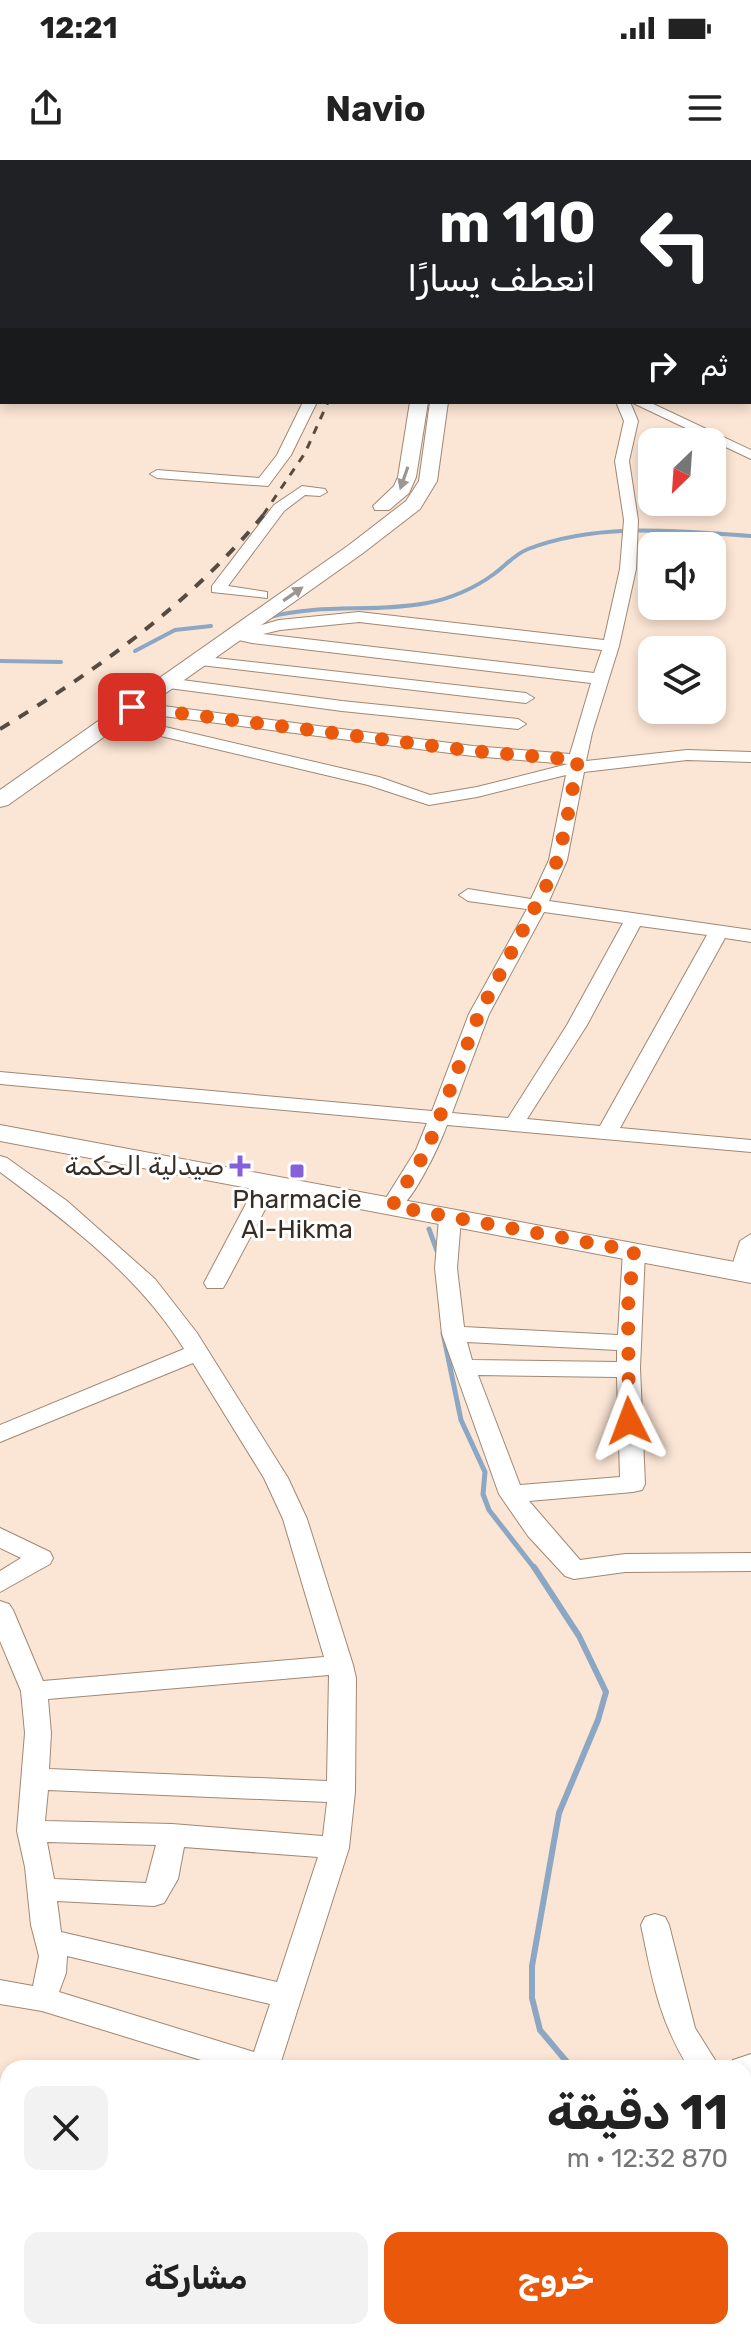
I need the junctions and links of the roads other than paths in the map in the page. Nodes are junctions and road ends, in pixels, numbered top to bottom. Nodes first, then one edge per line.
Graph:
1 (309, 404) edge
2 (419, 404) edge
3 (439, 404) edge
4 (624, 404) edge
5 (642, 404) edge
6 (747, 451) edge
7 (157, 474) dead end
8 (320, 492) dead end
9 (261, 595) junction
10 (389, 619) junction
11 (238, 635) junction
12 (611, 646) junction
13 (371, 651) junction
14 (198, 661) junction
15 (354, 678) junction
16 (601, 679) junction
17 (167, 683) junction
18 (526, 698) dead end
19 (342, 706) junction
20 (132, 707) junction
21 (114, 720) junction
22 (518, 724) dead end
23 (318, 749) junction
24 (751, 757) edge
25 (578, 764) junction
26 (0, 785) edge
27 (0, 800) edge
28 (468, 895) dead end
29 (537, 907) junction
30 (634, 920) junction
31 (719, 931) junction
32 (751, 936) edge
33 (0, 1078) edge
34 (440, 1116) junction
35 (514, 1124) junction
36 (0, 1133) edge
37 (607, 1133) junction
38 (751, 1146) edge
39 (0, 1162) edge
40 (268, 1183) junction
41 (392, 1206) junction
42 (450, 1218) junction
43 (751, 1241) edge
44 (634, 1251) junction
45 (746, 1273) edge
46 (215, 1283) dead end
47 (453, 1334) junction
48 (628, 1343) junction
49 (198, 1352) junction
50 (463, 1367) junction
51 (627, 1370) junction
52 (0, 1434) edge
53 (511, 1494) junction
54 (0, 1537) edge
55 (751, 1562) edge
56 (0, 1583) edge
57 (0, 1610) edge
58 (340, 1665) junction
59 (34, 1691) junction
60 (36, 1779) junction
61 (341, 1792) junction
62 (31, 1831) junction
63 (172, 1835) junction
64 (335, 1848) junction
65 (40, 1889) junction
66 (655, 1925) dead end
67 (51, 1941) junction
68 (0, 1992) edge
69 (289, 1997) junction
70 (42, 1999) junction
71 (241, 2060) edge
72 (266, 2060) edge
73 (700, 2060) edge

1 - 7 street
2 -> 9 main road
11 -> 3 main road
4 - 12 street
5 - 6 street
8 - 9 street
9 - 26 main road
10 - 11 street
10 - 12 street
10 - 13 street
11 - 13 street
11 - 14 main road
12 - 16 street
13 - 15 street
13 - 16 street
14 - 15 street
14 - 17 main road
15 - 18 street
15 - 19 street
16 - 25 street
17 - 19 street
17 - 20 main road
19 - 22 street
19 - 23 street
20 - 21 main road
20 - 23 street
21 - 23 street
21 - 27 main road
23 - 25 street
23 - 25 street
24 - 25 street
25 - 29 street
28 - 29 street
29 - 30 street
29 - 34 street
30 - 31 street
30 - 35 street
31 - 32 street
31 - 37 street
33 - 34 street
34 - 35 street
34 - 41 street
35 - 37 street
36 - 40 main road
37 - 38 street
39 - 49 street
40 - 41 main road
40 - 46 street
41 - 42 main road
42 - 44 main road
42 - 47 street
43 - 45 street
44 - 45 main road
44 - 48 street
47 - 48 street
47 - 50 street
48 - 51 street
49 - 52 street
49 - 58 street
50 - 51 street
50 - 53 street
51 - 53 street
53 - 55 street
54 - 56 street
57 - 59 street
58 - 59 street
58 - 61 street
59 - 60 street
60 - 61 street
60 - 62 street
61 - 64 street
62 - 63 street
62 - 65 street
63 - 64 street
63 - 65 street
64 - 69 street
65 - 67 street
66 - 73 street
67 - 69 street
67 - 70 street
68 - 70 street
69 - 72 street
70 - 71 street

